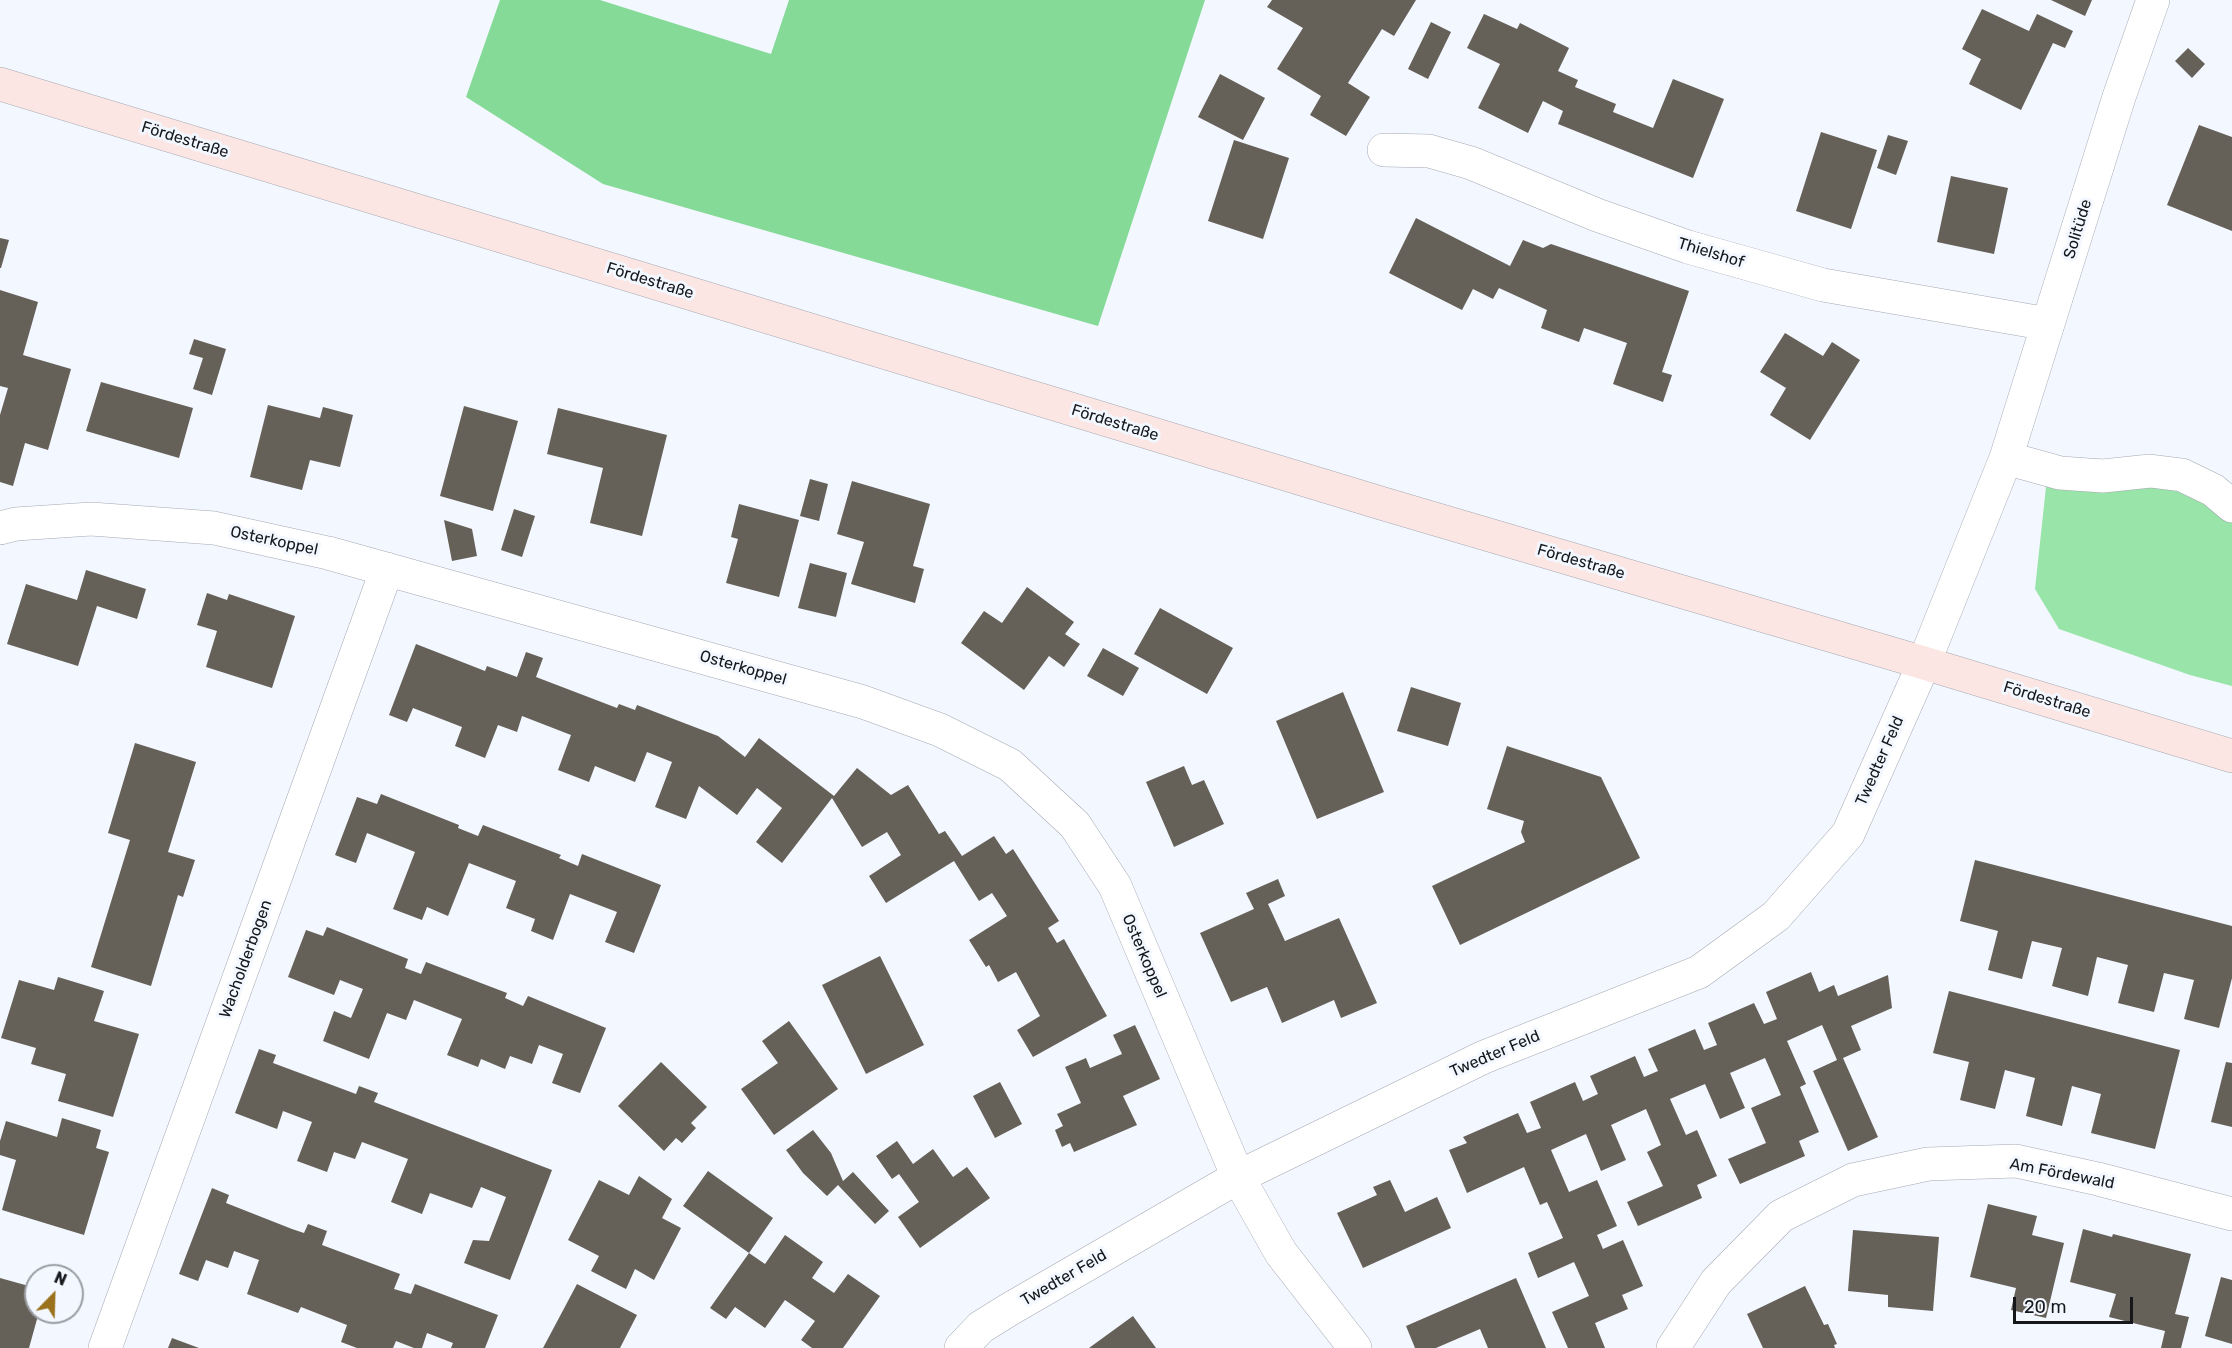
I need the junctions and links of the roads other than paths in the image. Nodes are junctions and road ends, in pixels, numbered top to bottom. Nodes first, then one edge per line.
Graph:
1 (2153, 0) edge
2 (0, 84) edge
3 (1384, 150) dead end
4 (2048, 324) junction
5 (2006, 458) junction
6 (2232, 506) edge
7 (0, 528) edge
8 (387, 569) junction
9 (1924, 663) junction
10 (2232, 756) edge
11 (1238, 1176) junction
12 (2232, 1214) edge
13 (105, 1348) edge
14 (961, 1348) edge
15 (1355, 1348) edge
16 (1673, 1348) edge

1 - 4 street, Solitüde
2 - 9 main road, Fördestraße
3 - 4 street, Thielshof
4 - 5 street, Solitüde
5 - 6 street
5 - 9 street, Solitüde
7 - 8 street, Osterkoppel
8 - 11 street, Osterkoppel
8 - 13 street, Wacholderbogen
9 - 10 main road, Fördestraße
9 - 11 street, Twedter Feld
11 - 14 street, Twedter Feld
11 - 15 street, Osterkoppel
12 - 16 street, Am Fördewald

